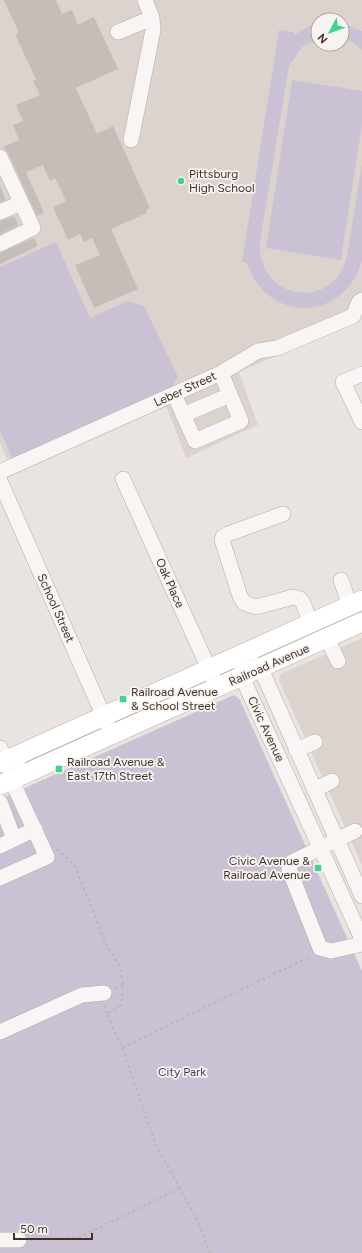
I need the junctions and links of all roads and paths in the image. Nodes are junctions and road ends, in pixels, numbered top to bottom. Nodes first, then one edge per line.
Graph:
1 (145, 0) edge
2 (152, 18) junction
3 (118, 32) dead end
4 (131, 140) dead end
5 (0, 157) edge
6 (5, 181) edge
7 (21, 203) junction
8 (0, 212) edge
9 (0, 244) edge
10 (362, 300) edge
11 (221, 373) junction
12 (362, 374) edge
13 (174, 394) junction
14 (230, 395) junction
15 (183, 415) junction
16 (362, 422) edge
17 (0, 472) edge
18 (123, 478) dead end
19 (0, 481) edge
20 (283, 514) dead end
21 (341, 580) dead end
22 (356, 603) edge
23 (362, 622) edge
24 (311, 624) junction
25 (327, 638) junction
26 (242, 655) junction
27 (338, 661) dead end
28 (209, 669) junction
29 (261, 669) junction
30 (242, 677) junction
31 (217, 688) junction
32 (103, 716) junction
33 (112, 735) junction
34 (315, 742) dead end
35 (296, 750) junction
36 (6, 757) edge
37 (332, 781) dead end
38 (4, 783) edge
39 (314, 790) junction
40 (0, 802) edge
41 (35, 829) junction
42 (355, 831) dead end
43 (14, 839) junction
44 (337, 840) junction
45 (52, 844) dead end
46 (0, 846) edge
47 (320, 847) junction
48 (0, 878) edge
49 (361, 891) edge
50 (362, 939) edge
51 (362, 944) edge
52 (325, 949) junction
53 (104, 992) dead end
54 (0, 1032) edge
55 (122, 1048) junction
56 (180, 1188) junction
57 (0, 1240) edge
58 (19, 1240) joint
59 (210, 1253) edge

1 - 2 street
2 - 3 street
2 - 4 street
5 - 6 street
6 - 7 street
7 - 8 street
7 - 9 street
10 - 11 street, Leber Street
11 - 13 street, Leber Street
11 - 14 street
12 - 16 street
13 - 15 street
13 - 17 street, Leber Street
14 - 15 street
14 - 15 street
18 - 28 street, Oak Place
19 - 32 street, School Street
20 - 24 street
21 - 22 street
22 - 24 main road, Railroad Avenue
23 - 25 main road, Railroad Avenue
24 - 26 main road, Railroad Avenue
25 - 27 street
25 - 29 main road, Railroad Avenue
26 - 28 main road, Railroad Avenue
26 - 29 street
26 - 30 street, Civic Avenue
28 - 31 street, Oak Place
28 - 32 main road, Railroad Avenue
29 - 30 main road, Railroad Avenue
29 - 35 street, Civic Avenue
30 - 31 main road, Railroad Avenue
30 - 47 street, Civic Avenue
31 - 33 main road, Railroad Avenue
32 - 33 street, School Street
32 - 36 main road, Railroad Avenue
33 - 38 main road, Railroad Avenue
34 - 35 street
35 - 39 street, Civic Avenue
36 - 38 street
37 - 39 street
38 - 41 street
39 - 44 street, Civic Avenue
40 - 43 street
41 - 43 street
41 - 48 street
42 - 44 street
43 - 46 street
44 - 47 street
44 - 49 street, Civic Avenue
45 - 55 path
47 - 50 street, Civic Avenue
47 - 52 street
51 - 52 street
52 - 55 path
53 - 54 street
55 - 56 path
56 - 58 path
56 - 59 path
57 - 58 street

